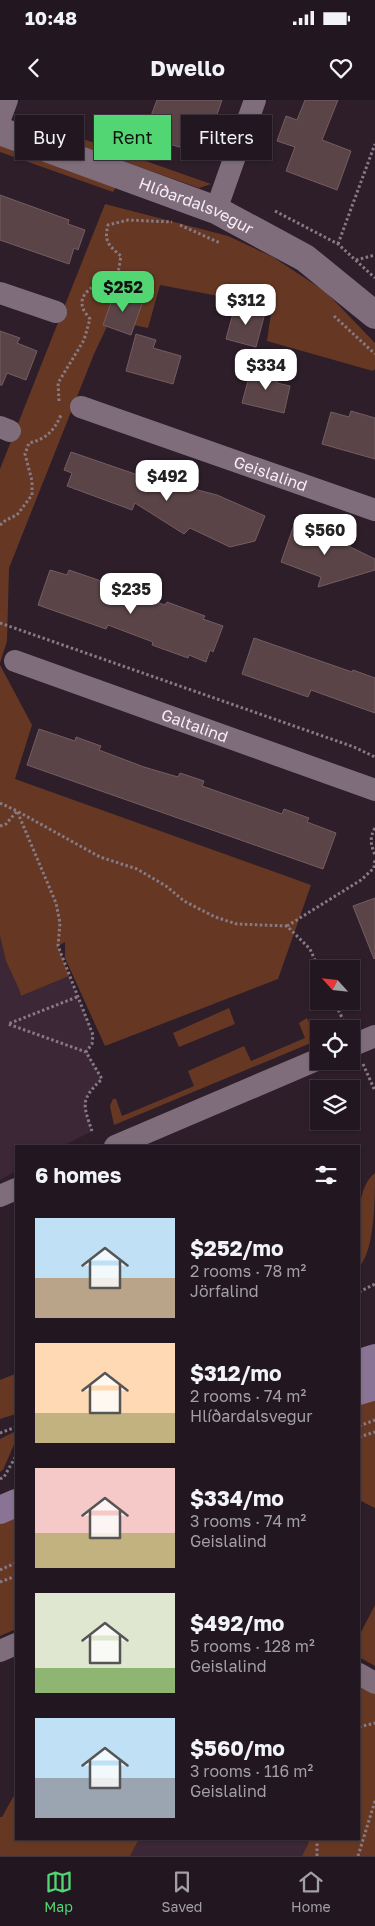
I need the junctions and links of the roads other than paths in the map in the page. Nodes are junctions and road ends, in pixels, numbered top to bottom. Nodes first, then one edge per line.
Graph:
1 (7, 100) edge
2 (255, 100) edge
3 (0, 119) edge
4 (0, 131) edge
5 (216, 210) junction
6 (0, 293) edge
7 (56, 312) dead end
8 (375, 314) edge
9 (81, 407) dead end
10 (375, 510) edge
11 (15, 661) dead end
12 (375, 790) edge
13 (375, 1036) edge
14 (360, 1049) edge
15 (310, 1063) edge
16 (117, 1145) edge
17 (15, 1189) edge
18 (0, 1196) edge
19 (375, 1358) edge
20 (360, 1363) edge
21 (375, 1386) edge
22 (360, 1391) edge
23 (15, 1503) edge
24 (0, 1510) edge
25 (15, 1644) edge
26 (0, 1651) edge
27 (360, 1675) edge
28 (375, 1683) edge

1 - 3 street
2 - 5 street
4 - 5 street, Hlíðardalsvegur
5 - 8 street, Hlíðardalsvegur
6 - 7 street
9 - 10 street, Geislalind
11 - 12 street, Galtalind
13 - 14 street
15 - 16 street
17 - 18 street
19 - 20 main road
21 - 22 main road
23 - 24 main road
25 - 26 street
27 - 28 street

